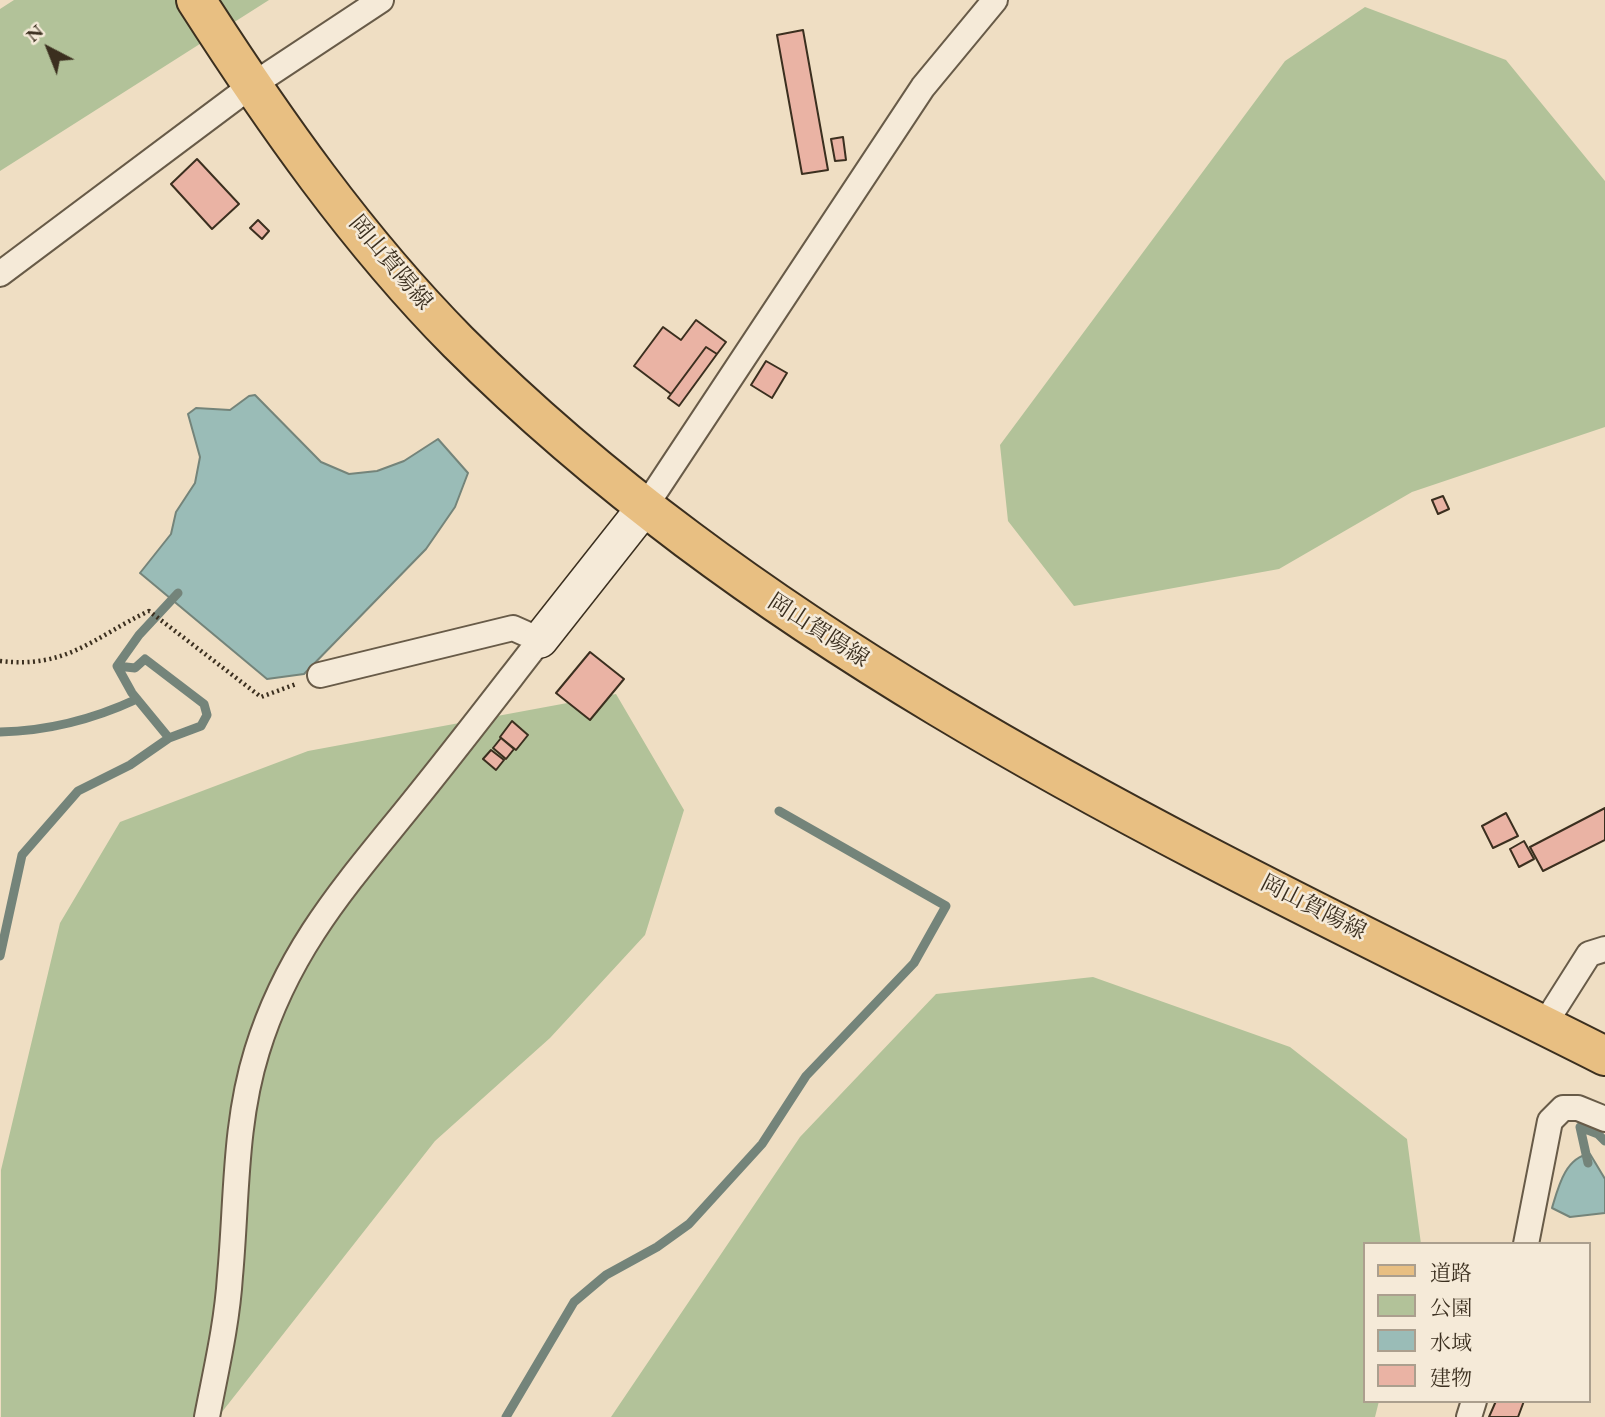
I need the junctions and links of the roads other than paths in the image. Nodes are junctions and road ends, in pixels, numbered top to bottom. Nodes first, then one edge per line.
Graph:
1 (196, 0) edge
2 (381, 0) edge
3 (995, 0) edge
4 (251, 86) junction
5 (0, 274) edge
6 (645, 507) junction
7 (540, 640) junction
8 (320, 675) road end
9 (1605, 949) edge
10 (1544, 1025) junction
11 (1605, 1056) edge
12 (1605, 1119) edge
13 (1526, 1242) edge
14 (207, 1417) edge

1 - 4 main road, 岡山賀陽線
2 - 4 street
3 - 6 street
4 - 5 street
4 - 6 main road, 岡山賀陽線
6 - 7 street
6 - 10 main road, 岡山賀陽線
7 - 8 street
7 - 14 street
9 - 10 street
10 - 11 main road, 岡山賀陽線
12 - 13 street

